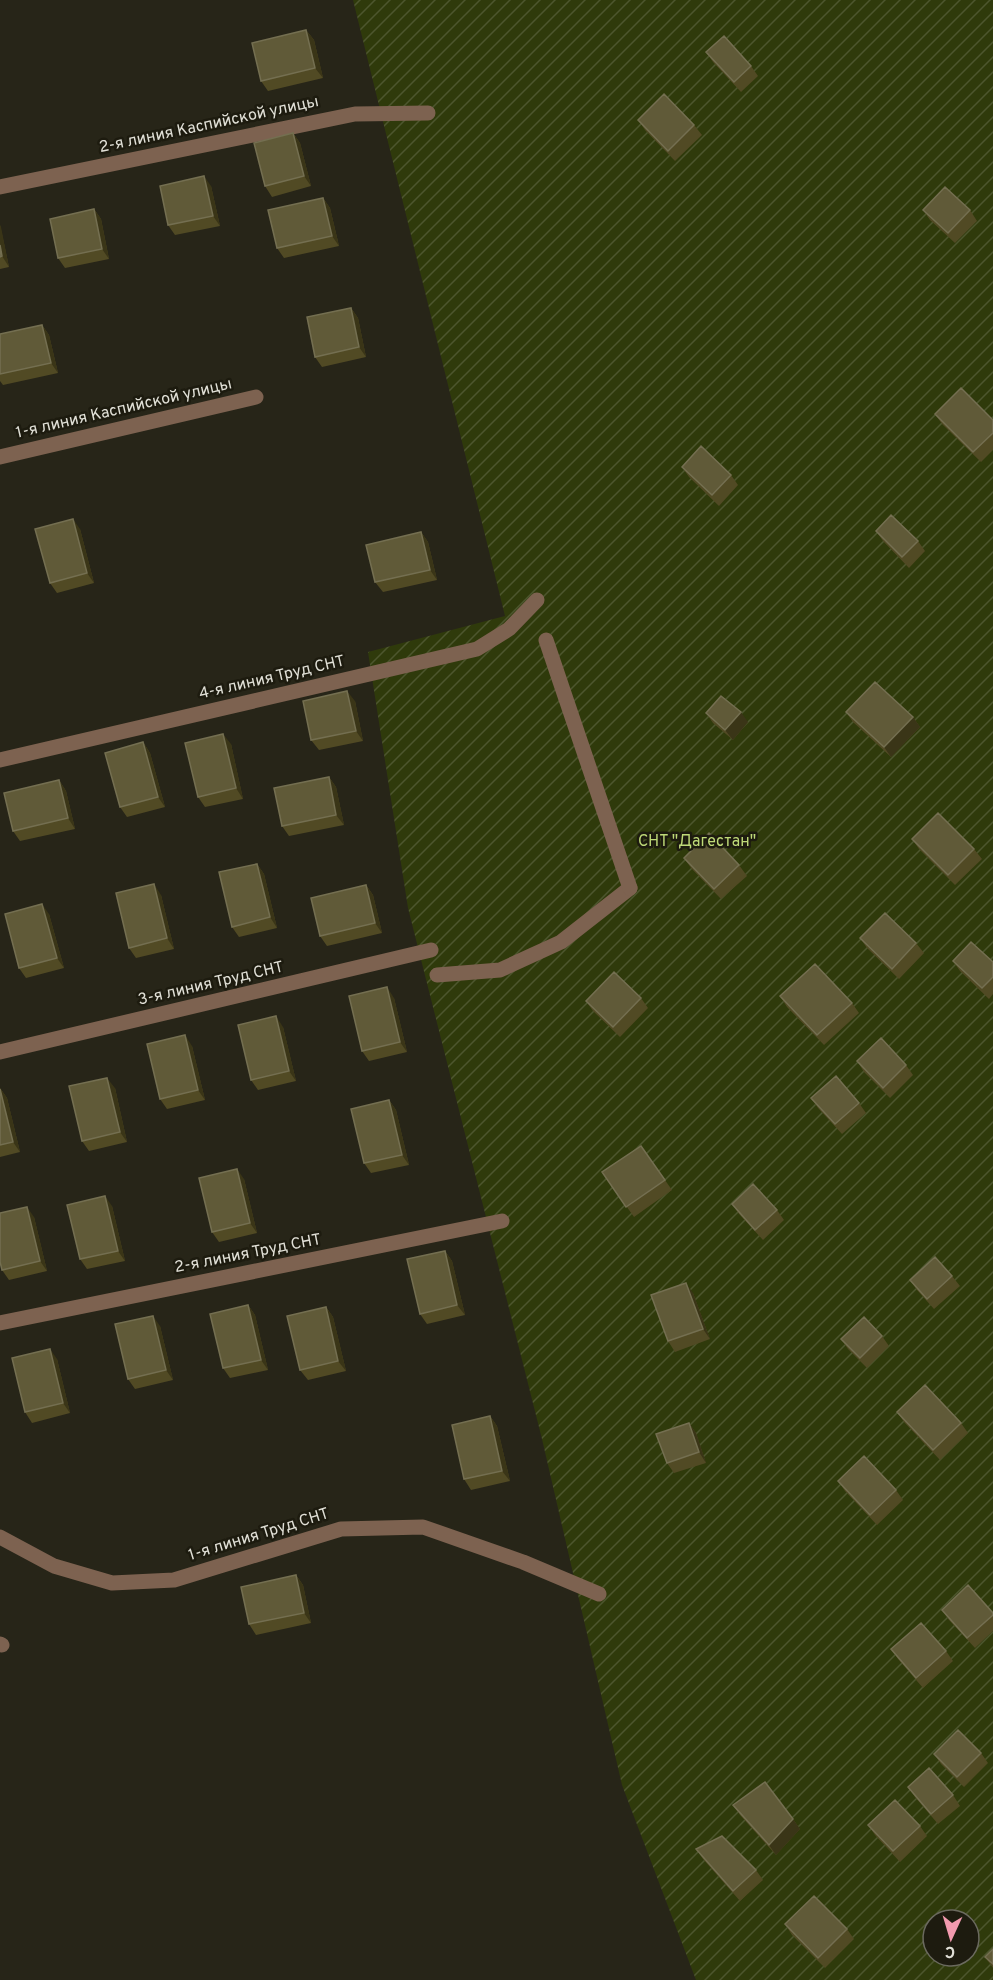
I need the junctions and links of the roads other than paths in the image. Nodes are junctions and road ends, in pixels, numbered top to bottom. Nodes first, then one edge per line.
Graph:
1 (428, 113) dead end
2 (0, 187) edge
3 (256, 397) dead end
4 (0, 457) edge
5 (537, 600) dead end
6 (546, 640) dead end
7 (0, 760) edge
8 (431, 950) dead end
9 (437, 975) dead end
10 (0, 1052) edge
11 (502, 1221) dead end
12 (0, 1323) edge
13 (0, 1537) edge
14 (599, 1594) dead end

1 - 2 street, 2-я линия Каспийской улицы
3 - 4 street, 1-я линия Каспийской улицы
5 - 7 street, 4-я линия Труд СНТ
6 - 9 street
8 - 10 street, 3-я линия Труд СНТ
11 - 12 street, 2-я линия Труд СНТ
13 - 14 street, 1-я линия Труд СНТ

